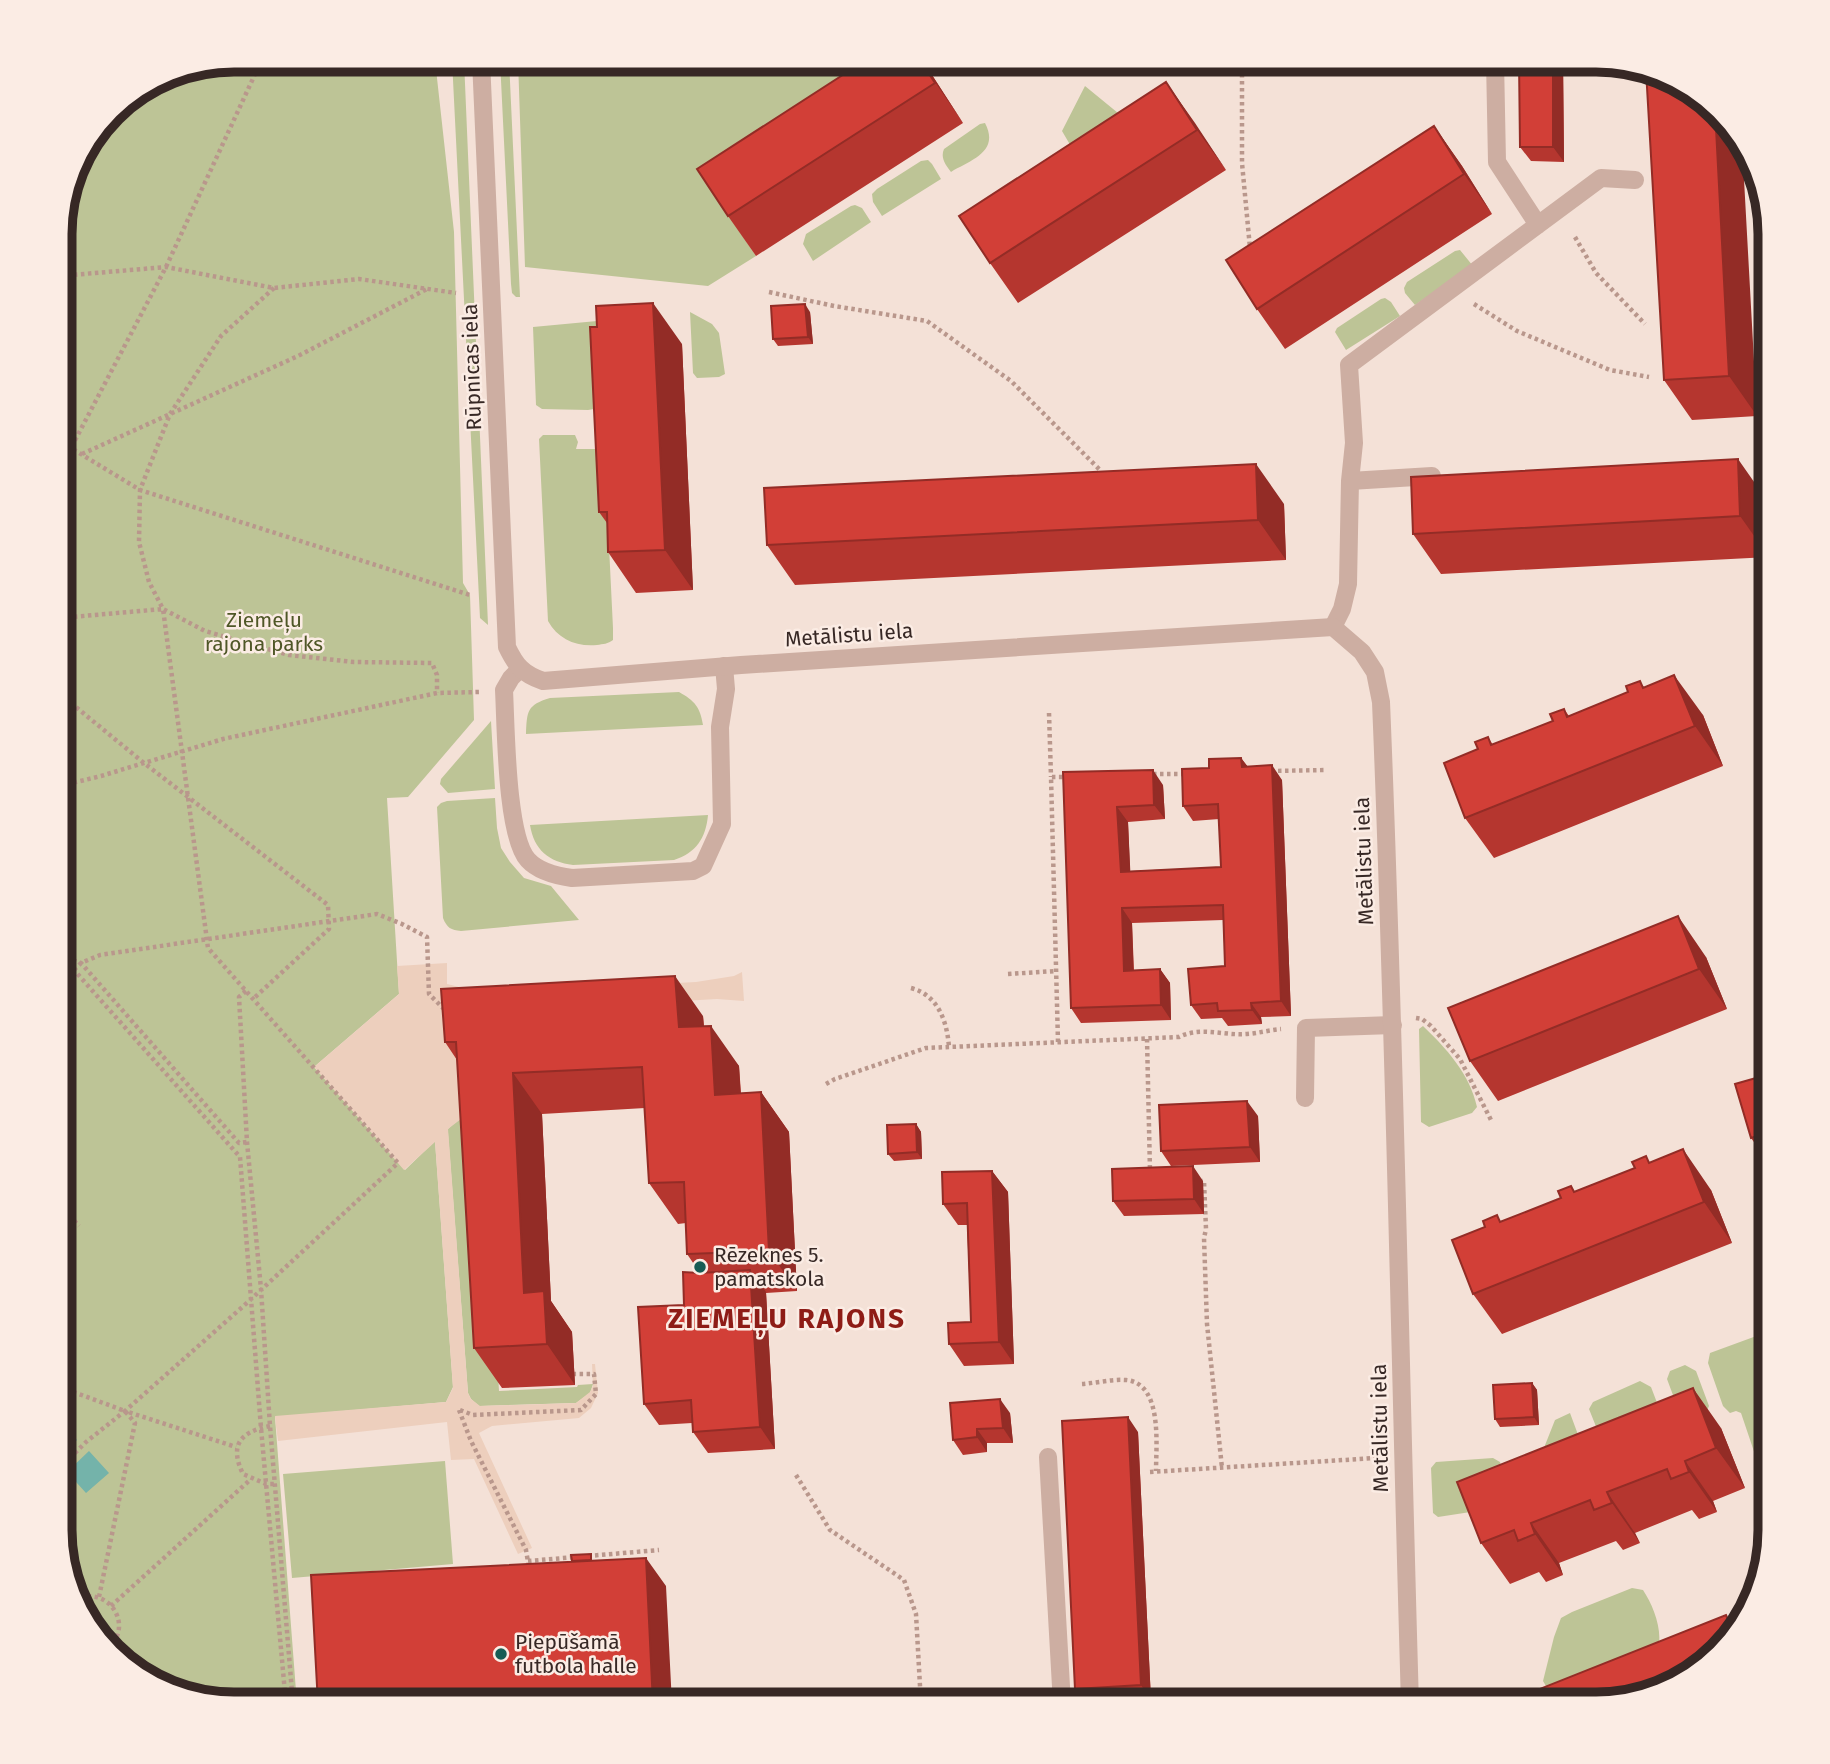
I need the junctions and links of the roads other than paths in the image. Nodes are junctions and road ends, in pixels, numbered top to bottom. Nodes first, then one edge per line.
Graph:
1 (482, 72) edge
2 (1495, 72) edge
3 (1635, 180) dead end
4 (1538, 225) junction
5 (1447, 475) edge
6 (1350, 481) junction
7 (1333, 628) junction
8 (733, 665) junction
9 (520, 668) junction
10 (1393, 1026) junction
11 (1305, 1098) dead end
12 (1048, 1457) dead end
13 (1061, 1692) edge
14 (1410, 1692) edge

1 - 9 street, Rūpnīcas iela
2 - 4 street
3 - 4 street
4 - 6 street
5 - 6 street
6 - 7 street
7 - 8 street, Metālistu iela
7 - 10 street, Metālistu iela
8 - 9 street, Metālistu iela
8 - 9 street
10 - 11 street
10 - 14 street, Metālistu iela
12 - 13 street

